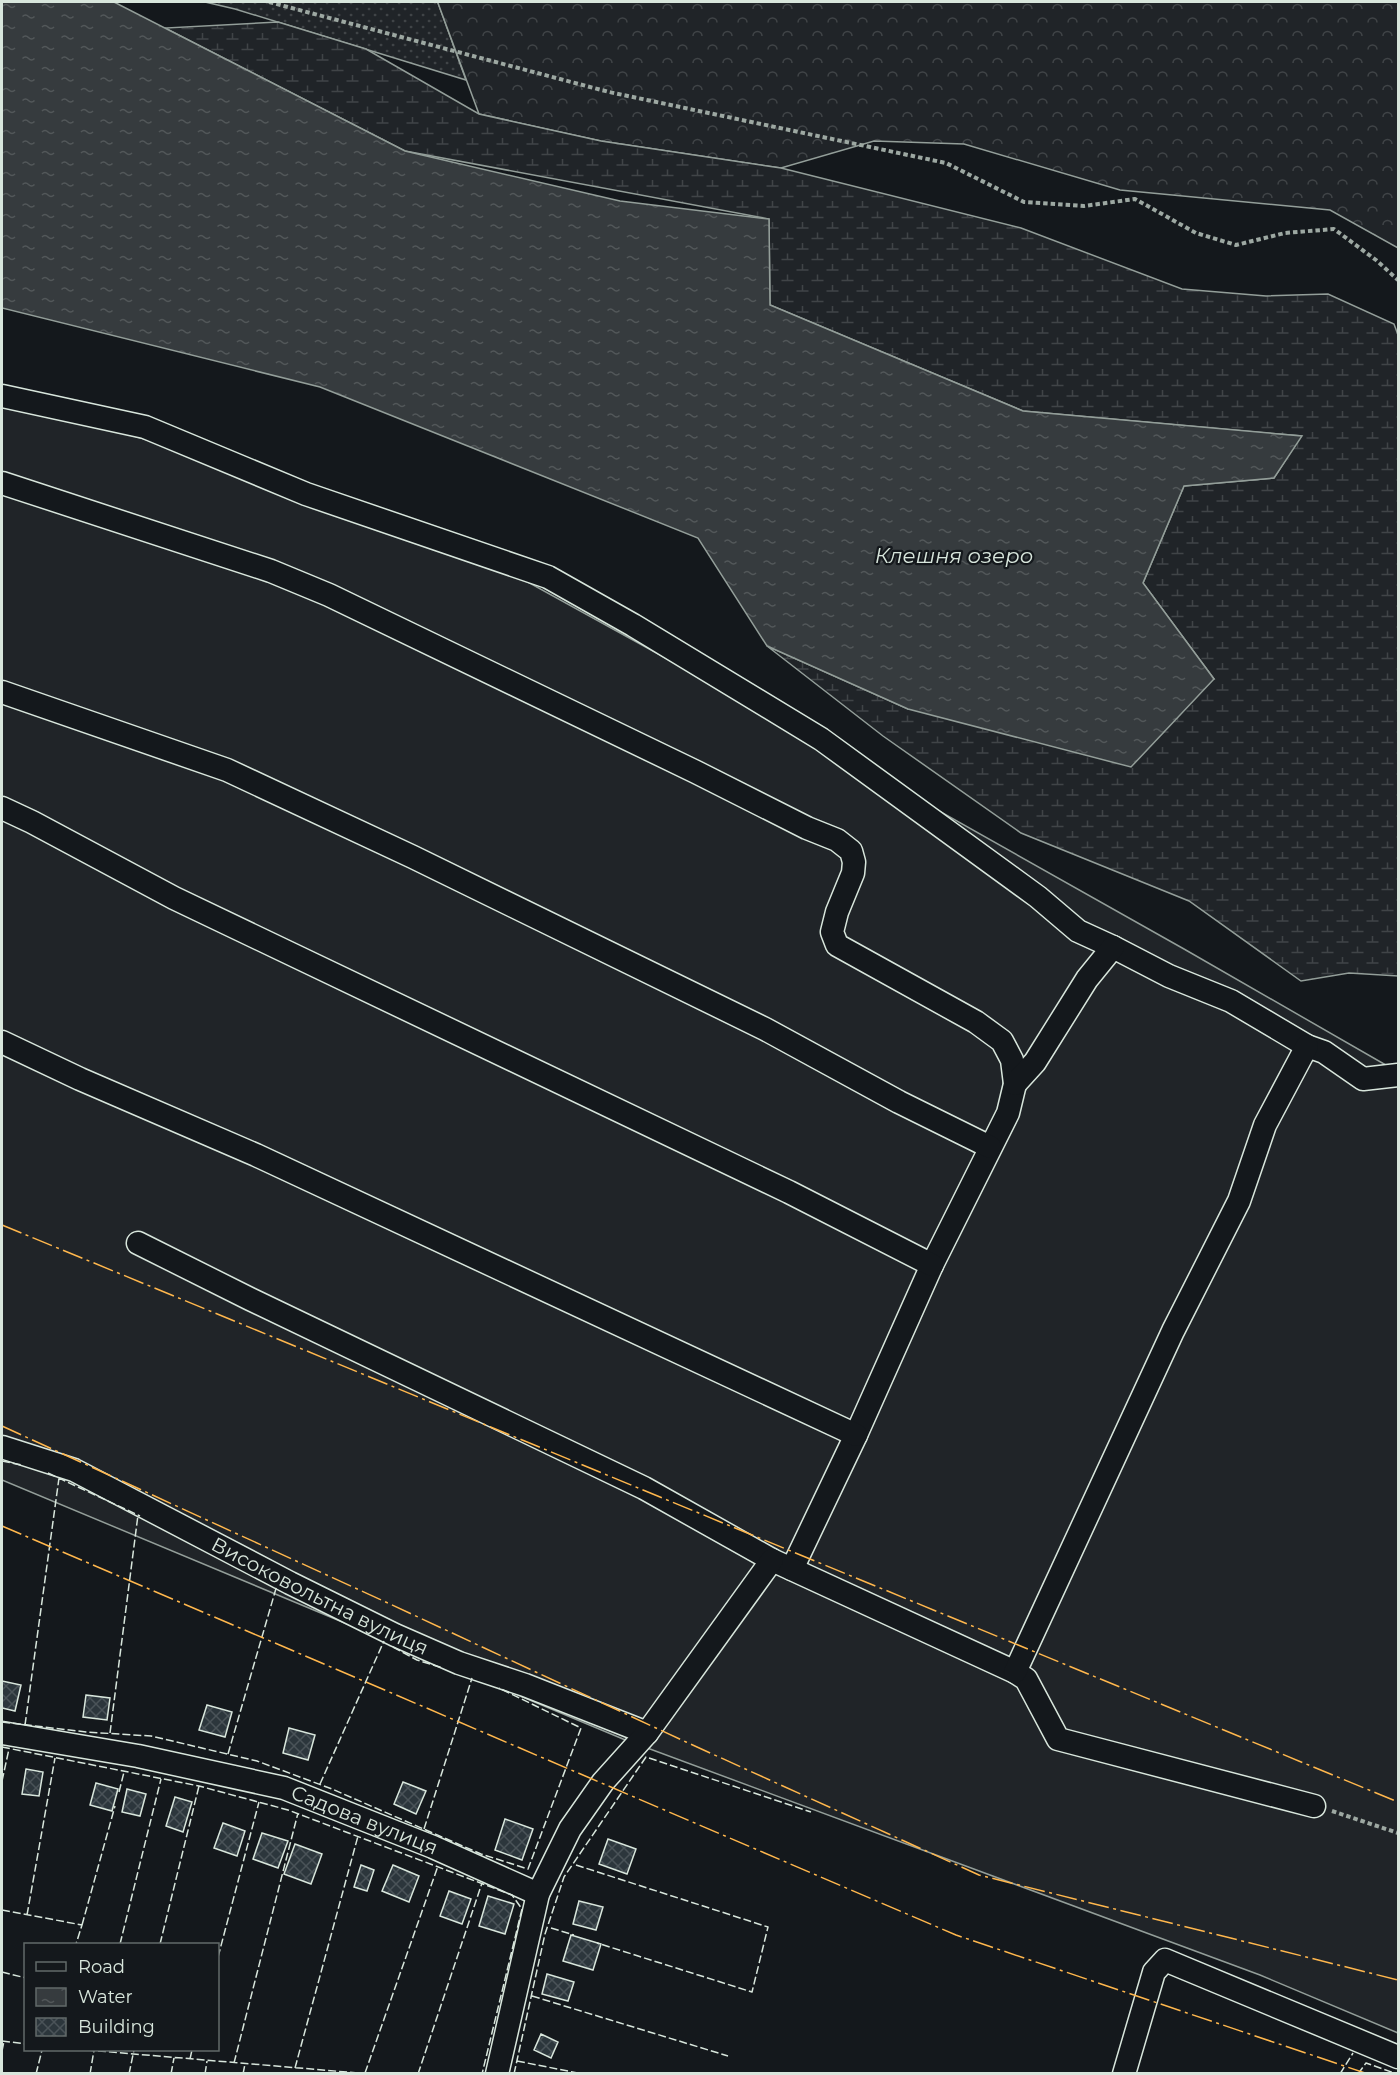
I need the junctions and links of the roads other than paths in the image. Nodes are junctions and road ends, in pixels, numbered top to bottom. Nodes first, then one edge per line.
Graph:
1 (2, 396) edge
2 (2, 483) edge
3 (2, 692) edge
4 (2, 808) edge
5 (1113, 947) junction
6 (2, 1041) edge
7 (1306, 1046) junction
8 (1398, 1076) edge
9 (1016, 1084) junction
10 (990, 1148) junction
11 (138, 1243) dead end
12 (932, 1265) junction
13 (855, 1435) junction
14 (2, 1448) edge
15 (782, 1565) junction
16 (1015, 1672) junction
17 (2, 1733) edge
18 (646, 1733) junction
19 (1314, 1806) road end
20 (538, 1894) junction
21 (1398, 2057) edge
22 (497, 2073) edge
23 (1124, 2073) edge

1 - 5 street
2 - 9 street
3 - 10 street
4 - 12 street
5 - 7 street
5 - 9 street
6 - 13 street
7 - 8 street
7 - 16 street
9 - 10 street
10 - 12 street
11 - 15 street
12 - 13 street
13 - 15 street
14 - 18 street, Високовольтна вулиця
15 - 16 street
15 - 18 street
16 - 19 street
17 - 20 street, Садова вулиця
18 - 20 street
20 - 22 street
21 - 23 street

